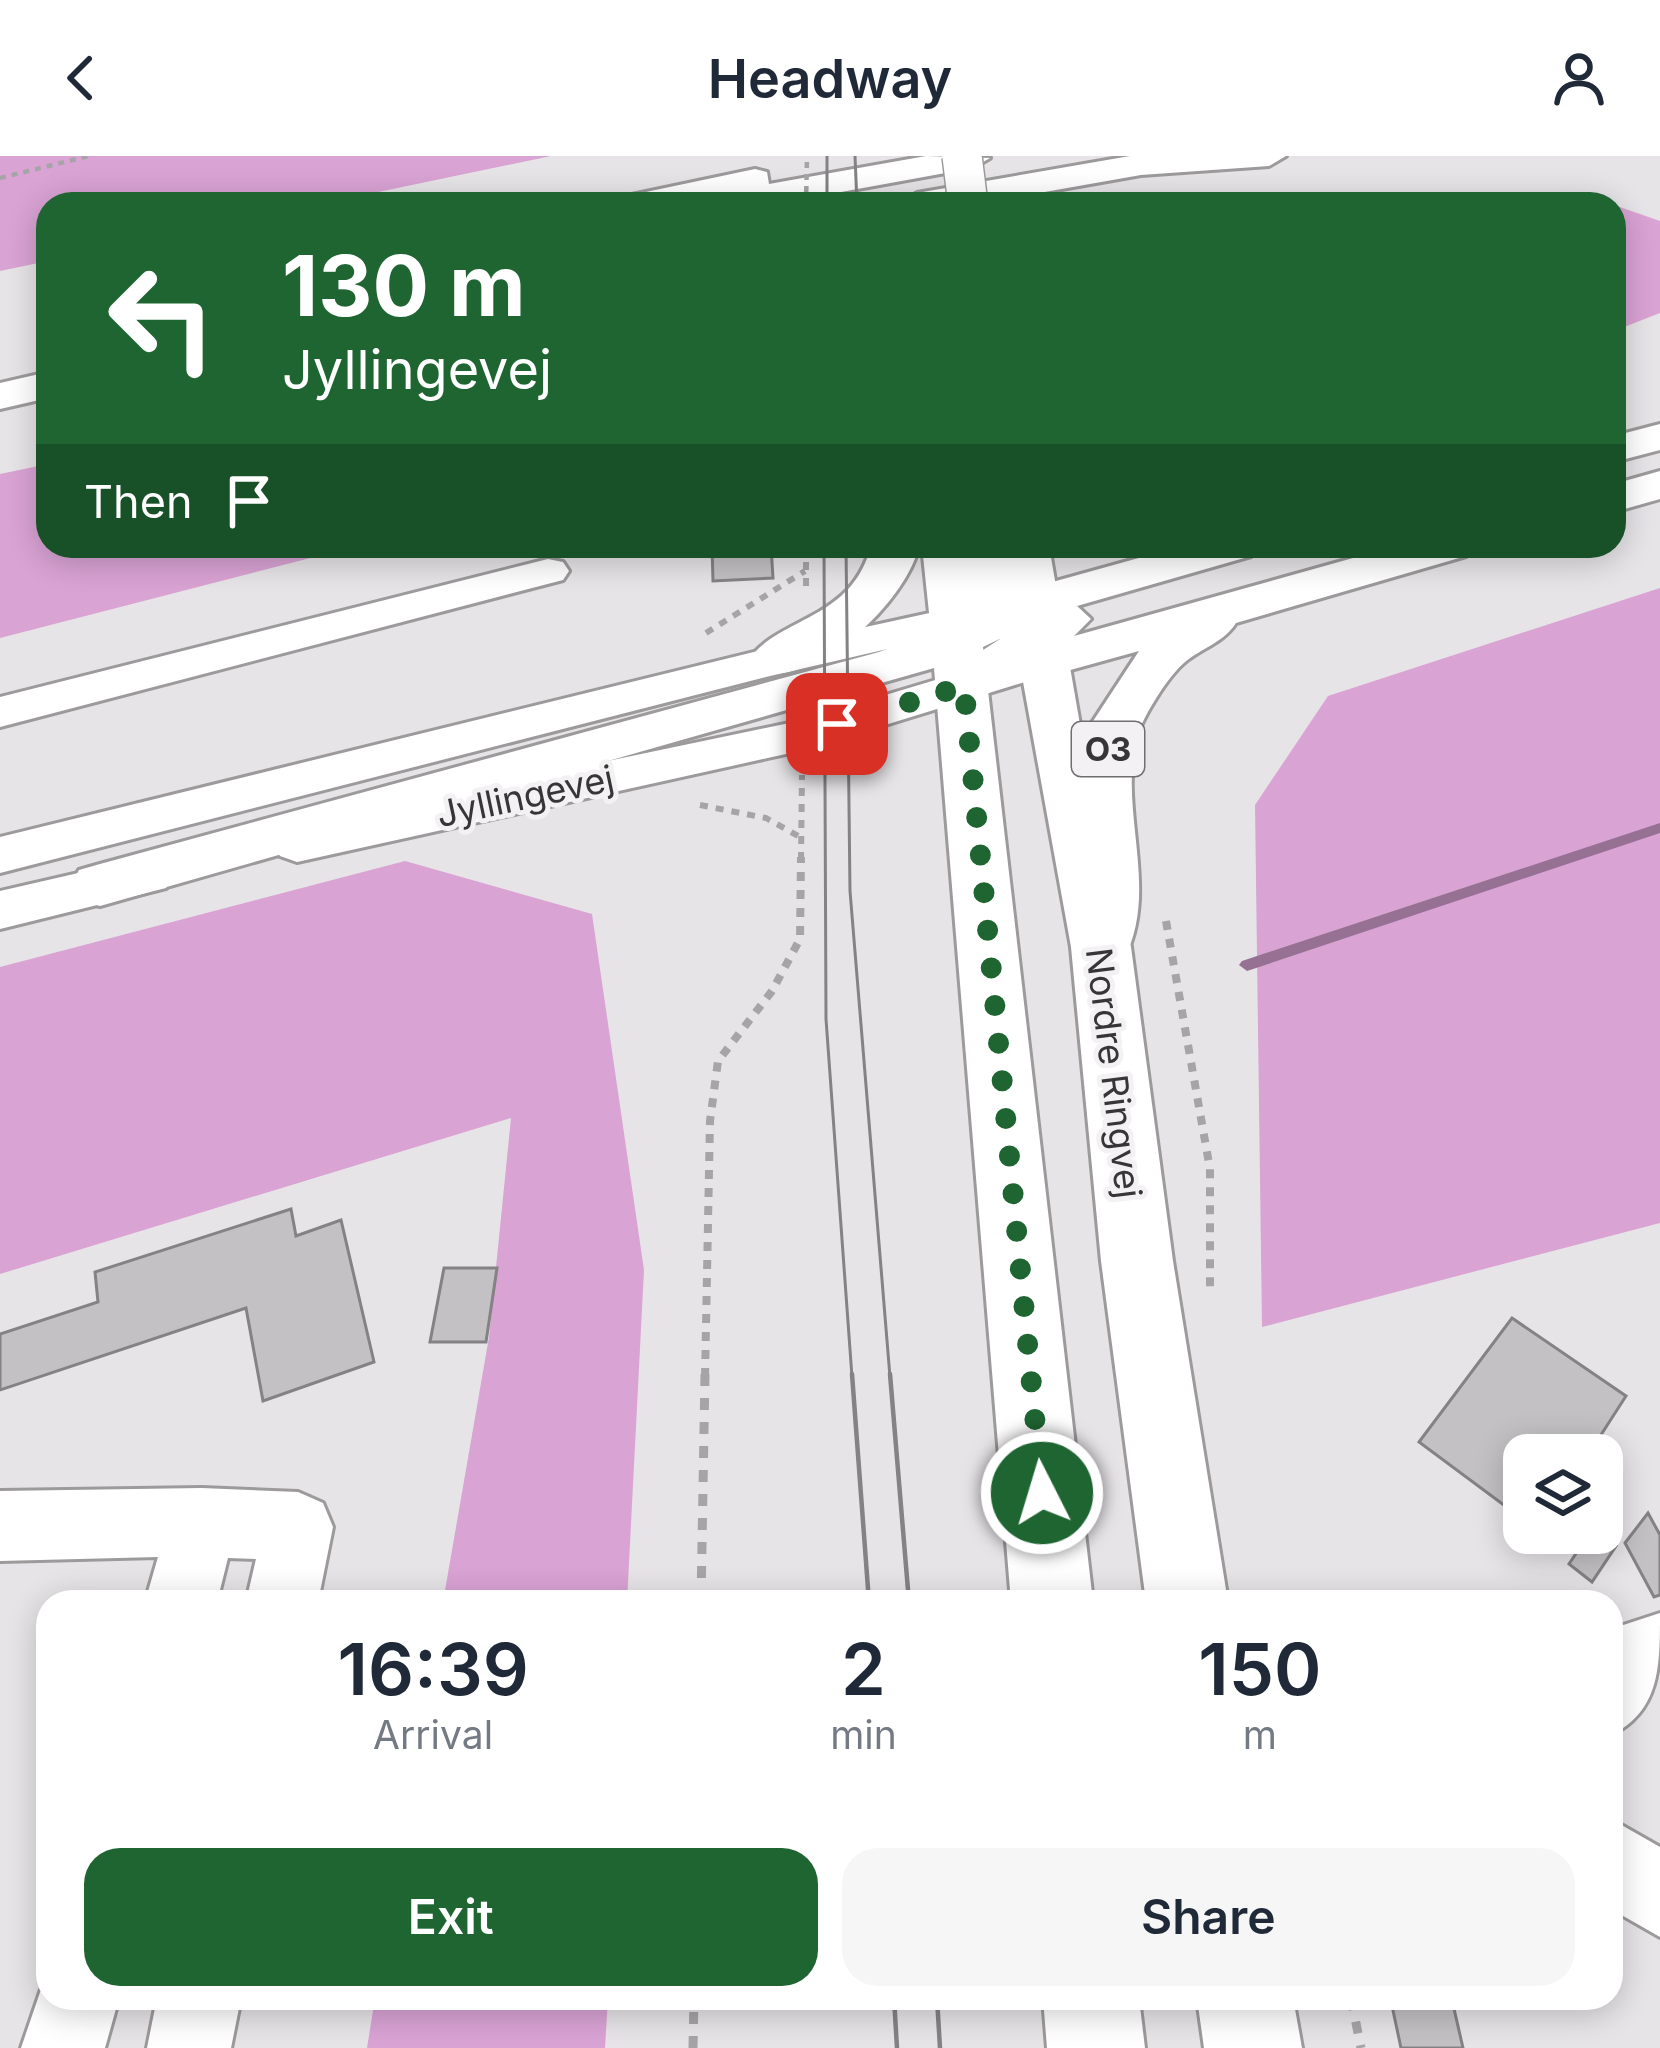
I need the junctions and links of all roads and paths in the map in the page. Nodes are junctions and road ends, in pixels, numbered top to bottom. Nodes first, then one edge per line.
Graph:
1 (89, 156) edge
2 (807, 156) edge
3 (895, 156) edge
4 (920, 156) edge
5 (962, 156) edge
6 (983, 156) edge
7 (1188, 156) edge
8 (1269, 156) edge
9 (1122, 167) junction
10 (0, 178) edge
11 (704, 192) edge
12 (782, 192) edge
13 (806, 192) edge
14 (921, 192) edge
15 (966, 192) edge
16 (986, 192) edge
17 (36, 388) edge
18 (0, 396) edge
19 (1660, 437) edge
20 (1626, 446) edge
21 (1660, 485) edge
22 (1626, 495) edge
23 (890, 558) edge
24 (954, 558) edge
25 (984, 558) edge
26 (1022, 558) edge
27 (1203, 558) edge
28 (1265, 558) edge
29 (1407, 558) edge
30 (806, 570) dead end
31 (548, 571) dead end
32 (1238, 606) junction
33 (1003, 635) junction
34 (686, 646) dead end
35 (774, 661) junction
36 (0, 712) edge
37 (800, 837) dead end
38 (0, 856) edge
39 (100, 885) joint
40 (0, 910) edge
41 (1100, 947) junction
42 (202, 1522) junction
43 (0, 1526) edge
44 (184, 1590) edge
45 (285, 1590) edge
46 (701, 1590) edge
47 (1051, 1590) edge
48 (1185, 1590) edge
49 (1623, 1868) edge
50 (1660, 1897) edge
51 (73, 2010) edge
52 (197, 2010) edge
53 (694, 2010) edge
54 (1092, 2010) edge
55 (1247, 2010) edge
56 (1353, 2010) edge
57 (63, 2048) edge
58 (189, 2048) edge
59 (693, 2048) edge
60 (1096, 2048) edge
61 (1252, 2048) edge
62 (1361, 2048) edge

1 - 10 path
2 - 13 path, bridge
3 - 11 main road
4 - 14 main road
5 - 15 main road, bridge
6 - 12 main road
7 - 9 main road
8 - 9 main road
9 - 16 main road
17 - 18 main road
19 - 20 main road
21 - 22 main road
23 - 35 main road
24 - 33 main road, Nordre Ringvej / O3
25 - 33 main road
26 - 33 main road, Nordre Ringvej / O3
27 - 33 main road
28 - 33 main road
29 - 32 main road
30 - 34 path
31 - 36 street
32 - 33 main road
32 - 41 main road, O3
33 - 35 street, Jyllingevej
33 - 39 main road
33 - 41 main road, Nordre Ringvej / O3
33 - 47 main road, Nordre Ringvej / O3
35 - 38 street, Jyllingevej
37 - 46 path
39 - 40 street
41 - 48 main road, Nordre Ringvej / O3
42 - 43 street
42 - 44 street
42 - 45 street
49 - 50 street
51 - 57 street
52 - 58 street
53 - 59 path
54 - 60 main road
55 - 61 main road
56 - 62 path

